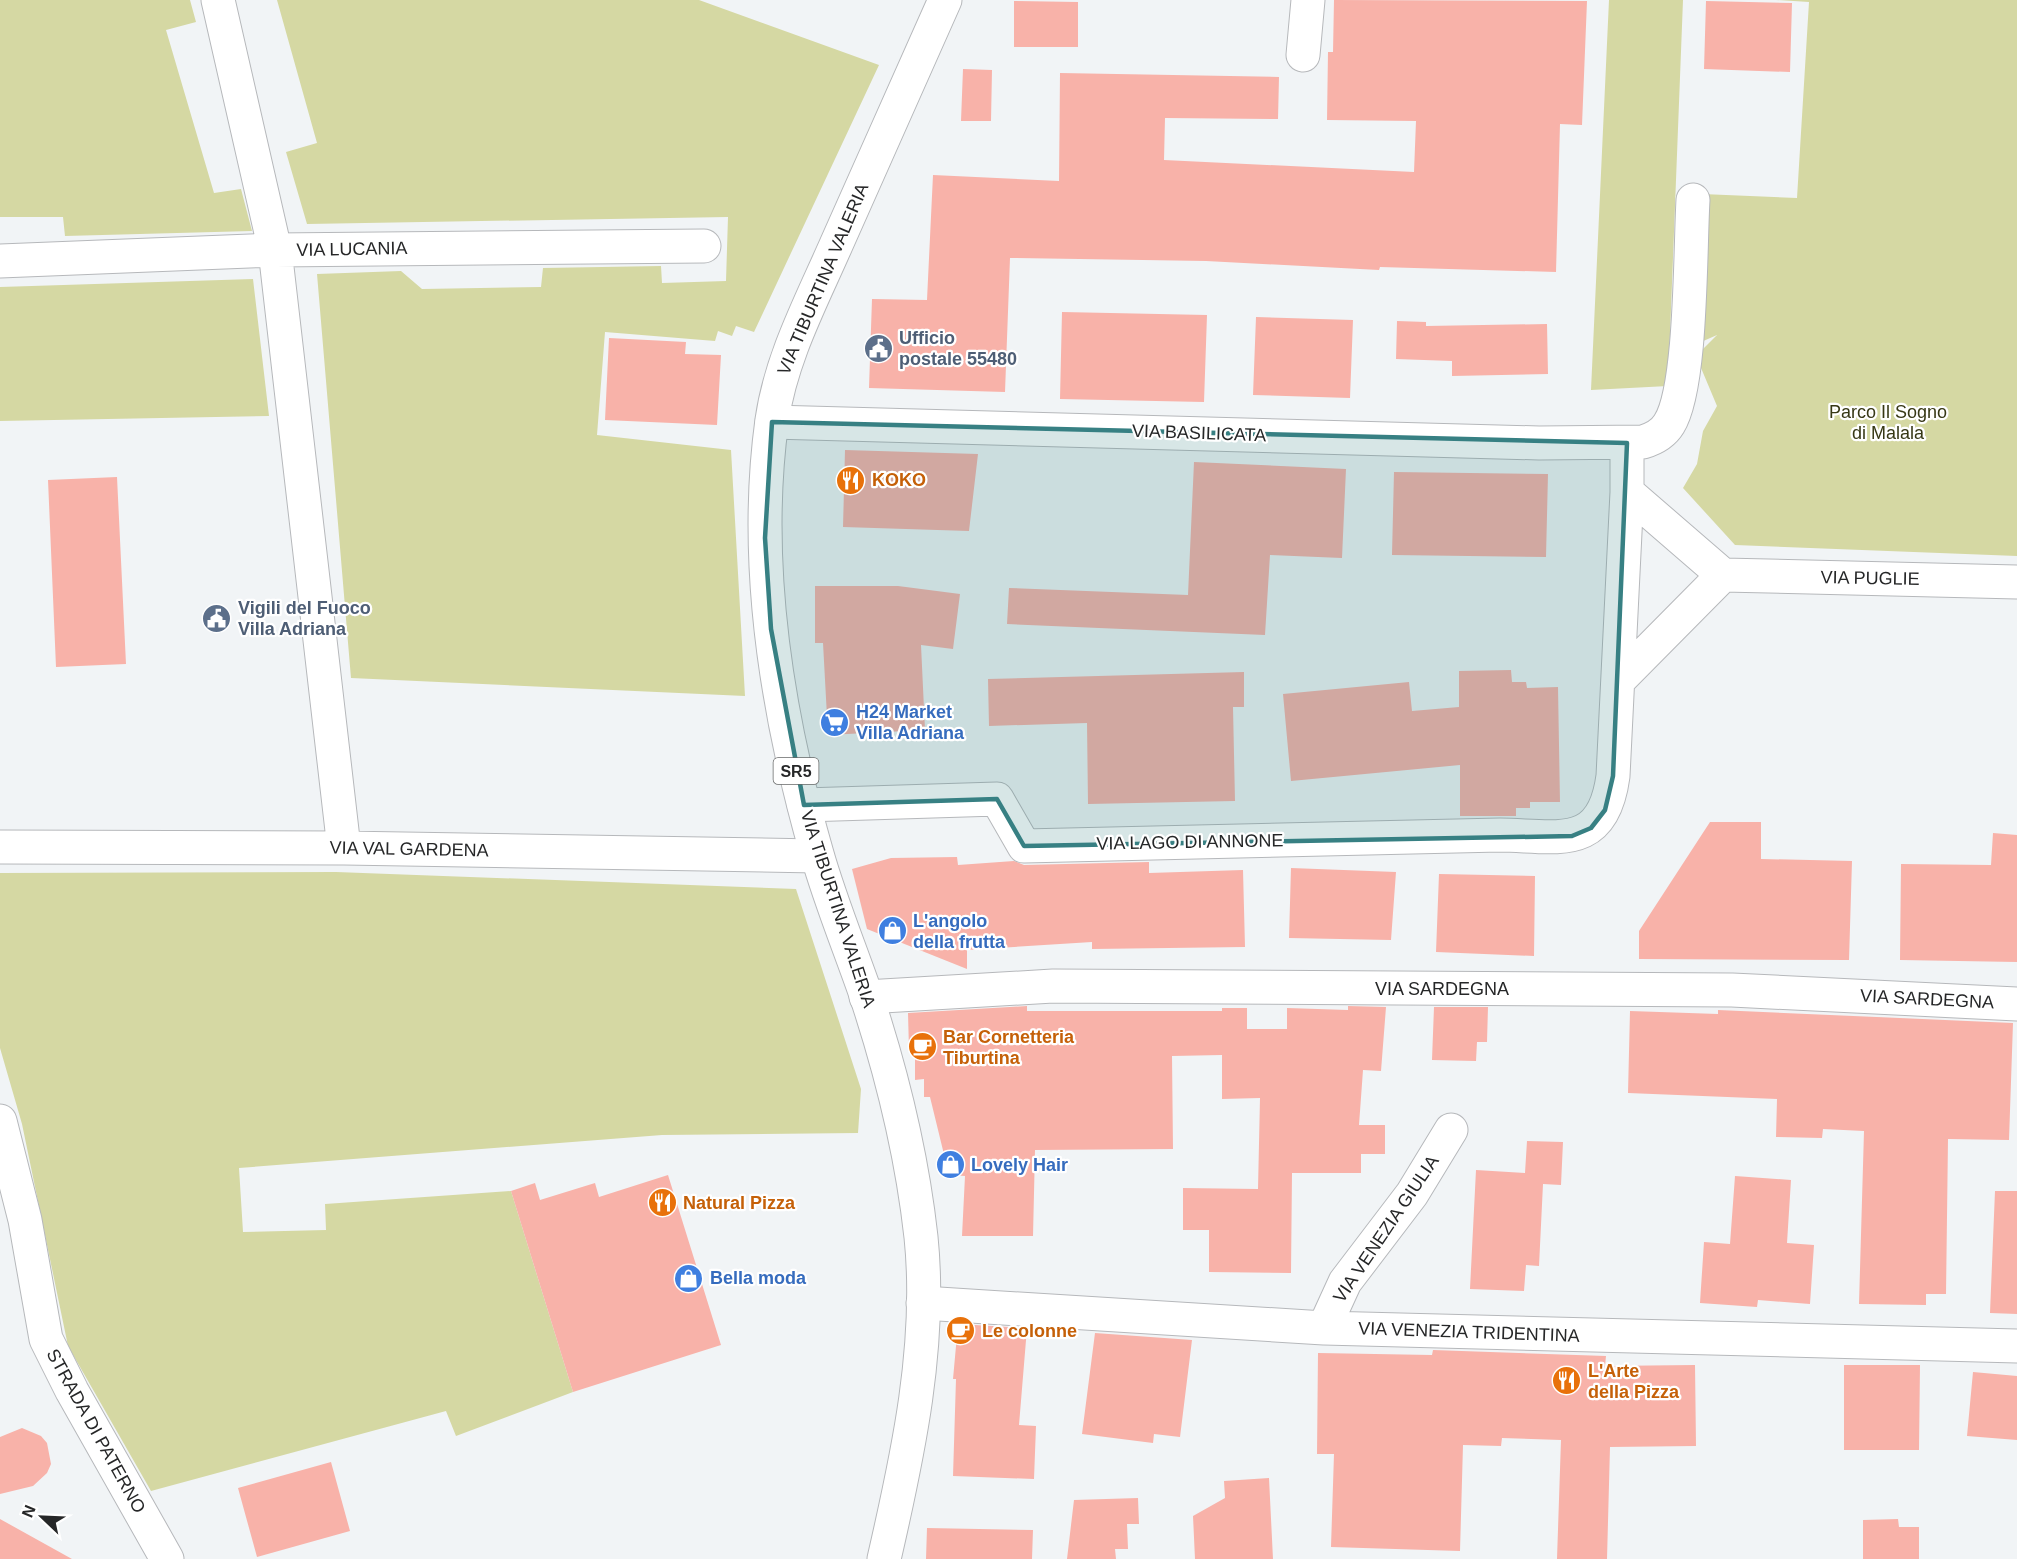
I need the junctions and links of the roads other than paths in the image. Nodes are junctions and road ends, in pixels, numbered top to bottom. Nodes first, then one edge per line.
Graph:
1 (218, 0) edge
2 (945, 0) edge
3 (1308, 0) edge
4 (1303, 54) dead end
5 (1693, 200) dead end
6 (704, 246) dead end
7 (275, 250) junction
8 (0, 261) edge
9 (771, 422) junction
10 (1627, 443) junction
11 (1627, 492) junction
12 (1723, 575) junction
13 (2017, 582) edge
14 (1619, 680) junction
15 (804, 805) junction
16 (0, 847) edge
17 (344, 848) junction
18 (817, 856) junction
19 (866, 997) junction
20 (2017, 1004) edge
21 (0, 1121) edge
22 (1450, 1130) dead end
23 (922, 1303) junction
24 (1324, 1328) junction
25 (2017, 1346) edge
26 (167, 1559) edge
27 (884, 1559) edge

1 - 7 street
2 - 9 street, VIA TIBURTINA VALERIA / SR5
3 - 4 street
5 - 10 street, VIA BASILICATA
6 - 7 street, VIA LUCANIA
7 - 8 street, VIA LUCANIA
7 - 17 street
9 - 10 street, VIA BASILICATA
9 - 15 street, VIA TIBURTINA VALERIA / SR5
10 - 11 street
11 - 12 street
11 - 14 street
12 - 13 street, VIA PUGLIE
12 - 14 street
14 - 15 street, VIA LAGO DI ANNONE
15 - 18 street, VIA TIBURTINA VALERIA / SR5
16 - 17 street, VIA VAL GARDENA
17 - 18 street, VIA VAL GARDENA
18 - 19 street, VIA TIBURTINA VALERIA / SR5
19 - 20 street, VIA SARDEGNA
19 - 23 street, VIA TIBURTINA VALERIA / SR5
21 - 26 street, STRADA DI PATERNO
22 - 24 street, VIA VENEZIA GIULIA
23 - 24 street, VIA VENEZIA TRIDENTINA
23 - 27 street, VIA TIBURTINA VALERIA / SR5
24 - 25 street, VIA VENEZIA TRIDENTINA

